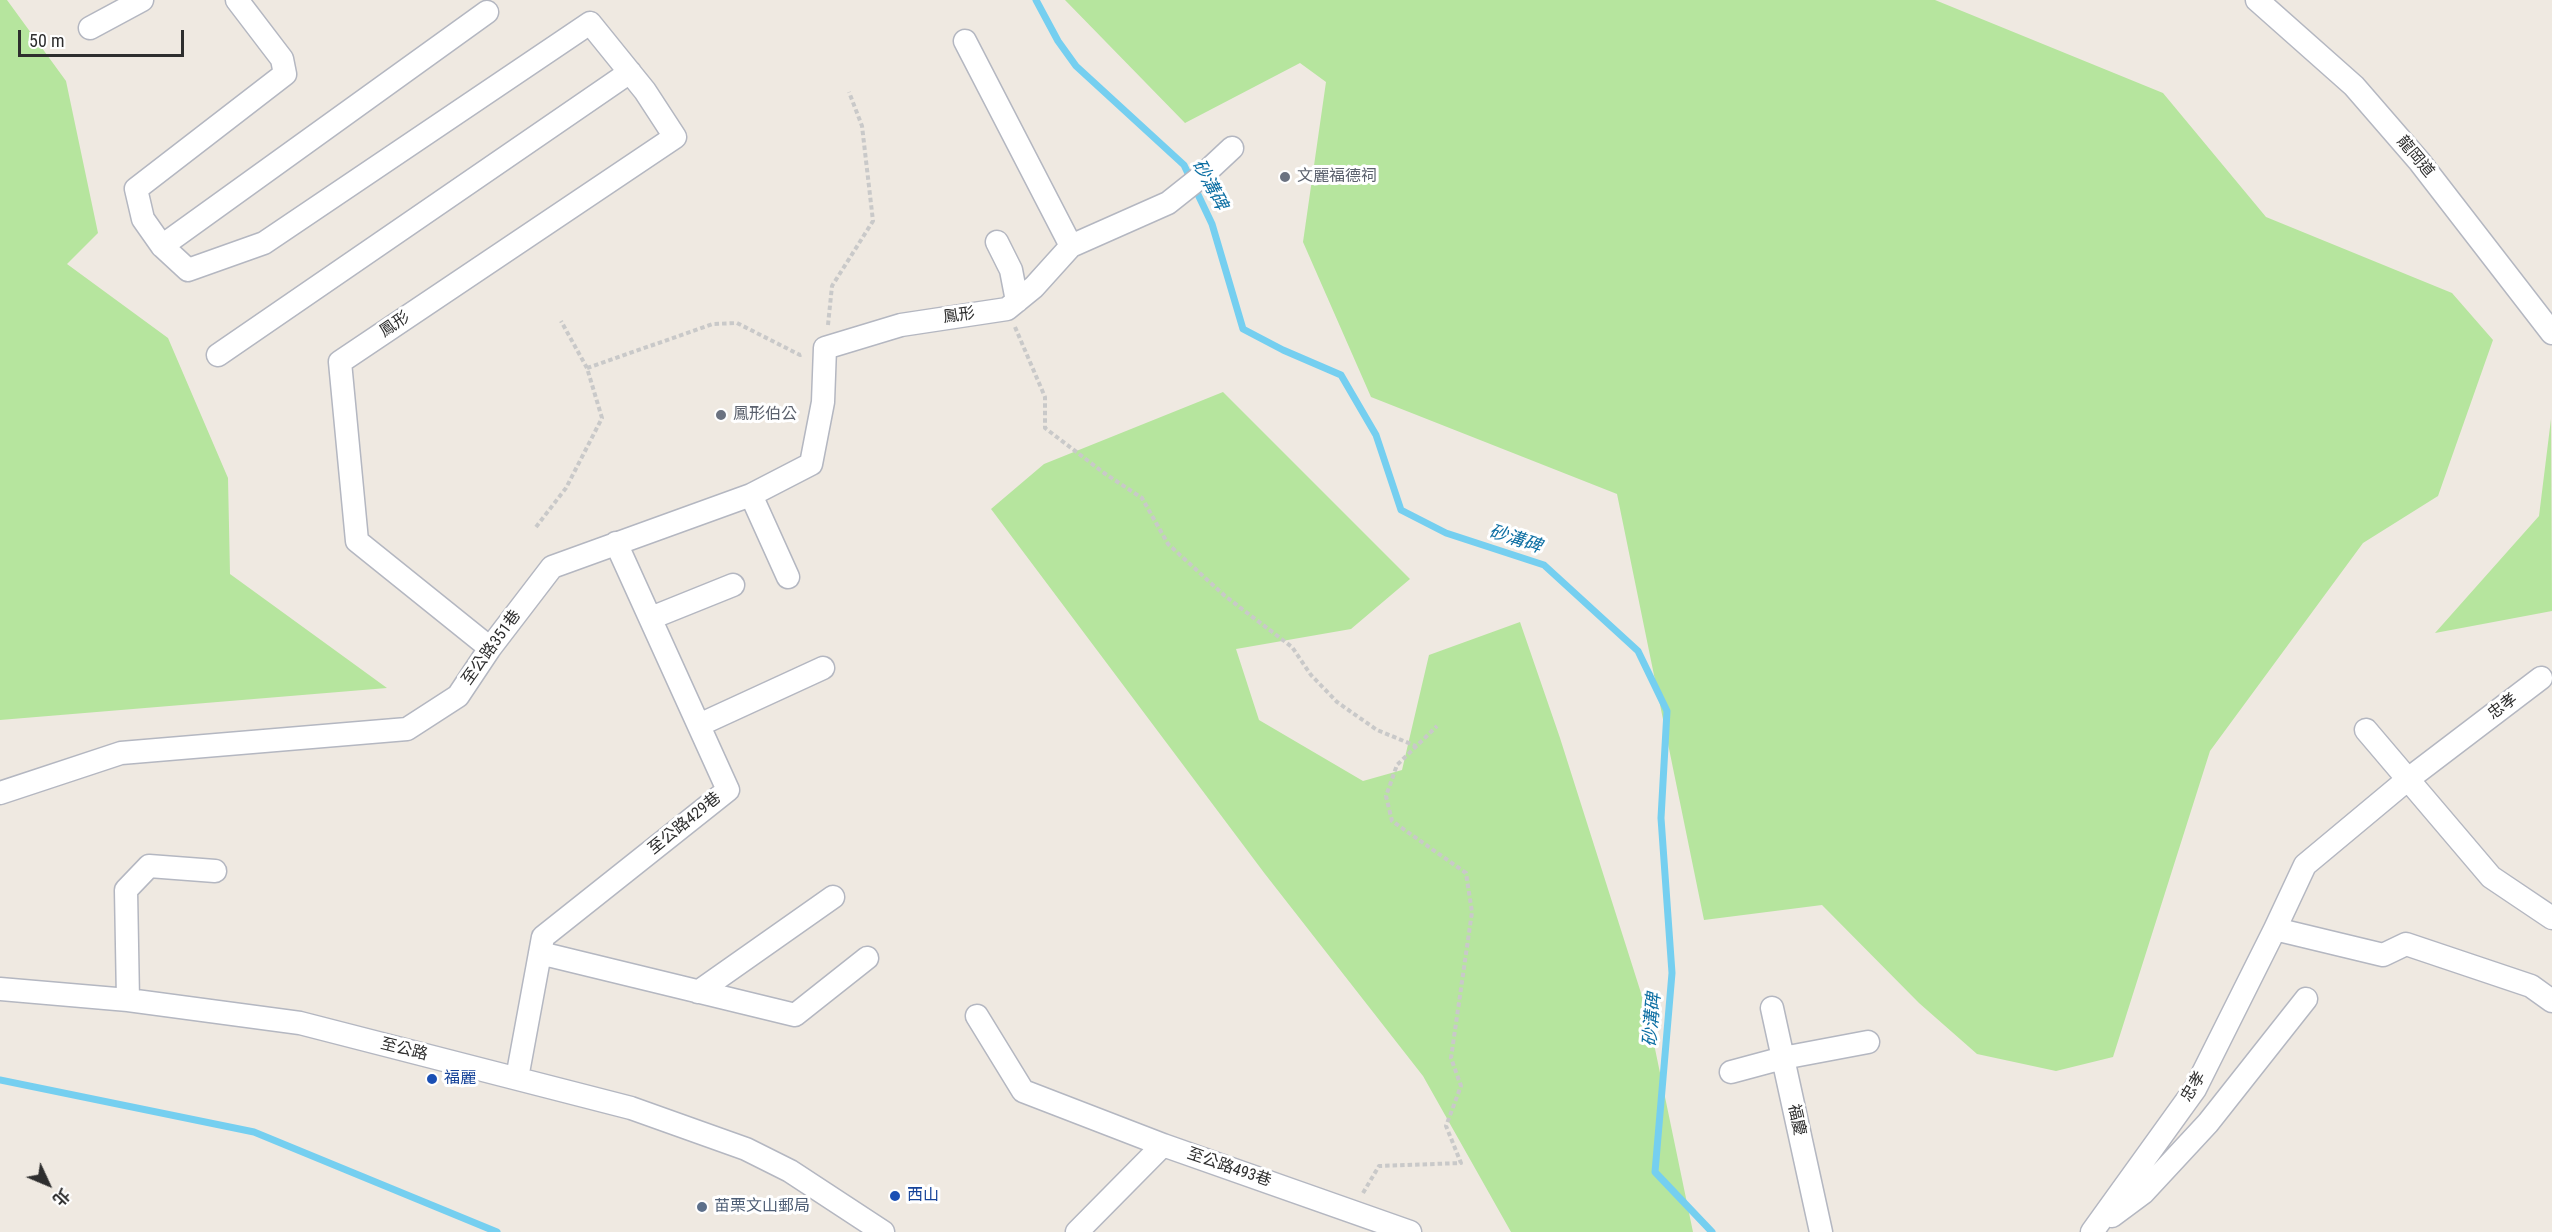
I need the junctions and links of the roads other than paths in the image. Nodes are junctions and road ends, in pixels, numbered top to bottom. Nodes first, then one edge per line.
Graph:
1 (142, 0) edge
2 (237, 0) edge
3 (2257, 0) edge
4 (487, 12) dead end
5 (90, 28) dead end
6 (964, 40) dead end
7 (630, 72) junction
8 (1232, 148) dead end
9 (997, 242) dead end
10 (162, 246) junction
11 (1071, 246) junction
12 (1012, 305) junction
13 (2552, 333) edge
14 (825, 348) joint
15 (218, 355) dead end
16 (751, 495) junction
17 (616, 543) junction
18 (788, 577) dead end
19 (734, 585) dead end
20 (651, 618) junction
21 (490, 648) junction
22 (823, 669) dead end
23 (2541, 678) dead end
24 (699, 725) junction
25 (2366, 730) dead end
26 (2407, 780) junction
27 (0, 793) edge
28 (215, 871) dead end
29 (833, 897) dead end
30 (2552, 918) edge
31 (2275, 929) junction
32 (540, 953) junction
33 (867, 958) dead end
34 (0, 989) edge
35 (698, 992) junction
36 (2306, 999) dead end
37 (128, 1000) junction
38 (2552, 1001) edge
39 (1772, 1008) dead end
40 (977, 1016) dead end
41 (1868, 1042) dead end
42 (1783, 1058) junction
43 (1731, 1072) dead end
44 (517, 1078) junction
45 (1163, 1145) junction
46 (2093, 1231) edge
47 (883, 1232) edge
48 (1077, 1232) edge
49 (1410, 1232) edge
50 (1821, 1232) edge

1 - 5 street
2 - 10 street, 鳳形
3 - 13 street, 龍岡道
4 - 10 street
6 - 11 street
7 - 10 street, 鳳形
7 - 15 street
7 - 21 street, 鳳形
8 - 11 street
9 - 12 street
11 - 12 street
12 - 14 street, 鳳形
14 - 16 street, 至公路351巷
16 - 17 street, 至公路351巷
16 - 18 street
17 - 20 street, 至公路429巷
17 - 21 street, 至公路351巷
19 - 20 street
20 - 24 street, 至公路429巷
21 - 27 street, 至公路351巷
22 - 24 street
23 - 26 street, 忠孝
24 - 32 street, 至公路429巷
25 - 26 street
26 - 30 street
26 - 31 street, 忠孝
28 - 37 street
29 - 35 street
31 - 38 street
31 - 46 street, 忠孝
32 - 35 street
32 - 44 street, 至公路429巷
33 - 35 street
34 - 37 street, 至公路
36 - 46 street
37 - 44 street, 至公路
39 - 42 street, 福慶
40 - 45 street, 至公路493巷
41 - 42 street
42 - 43 street
42 - 50 street, 福慶
44 - 47 street, 至公路
45 - 48 street
45 - 49 street, 至公路493巷

